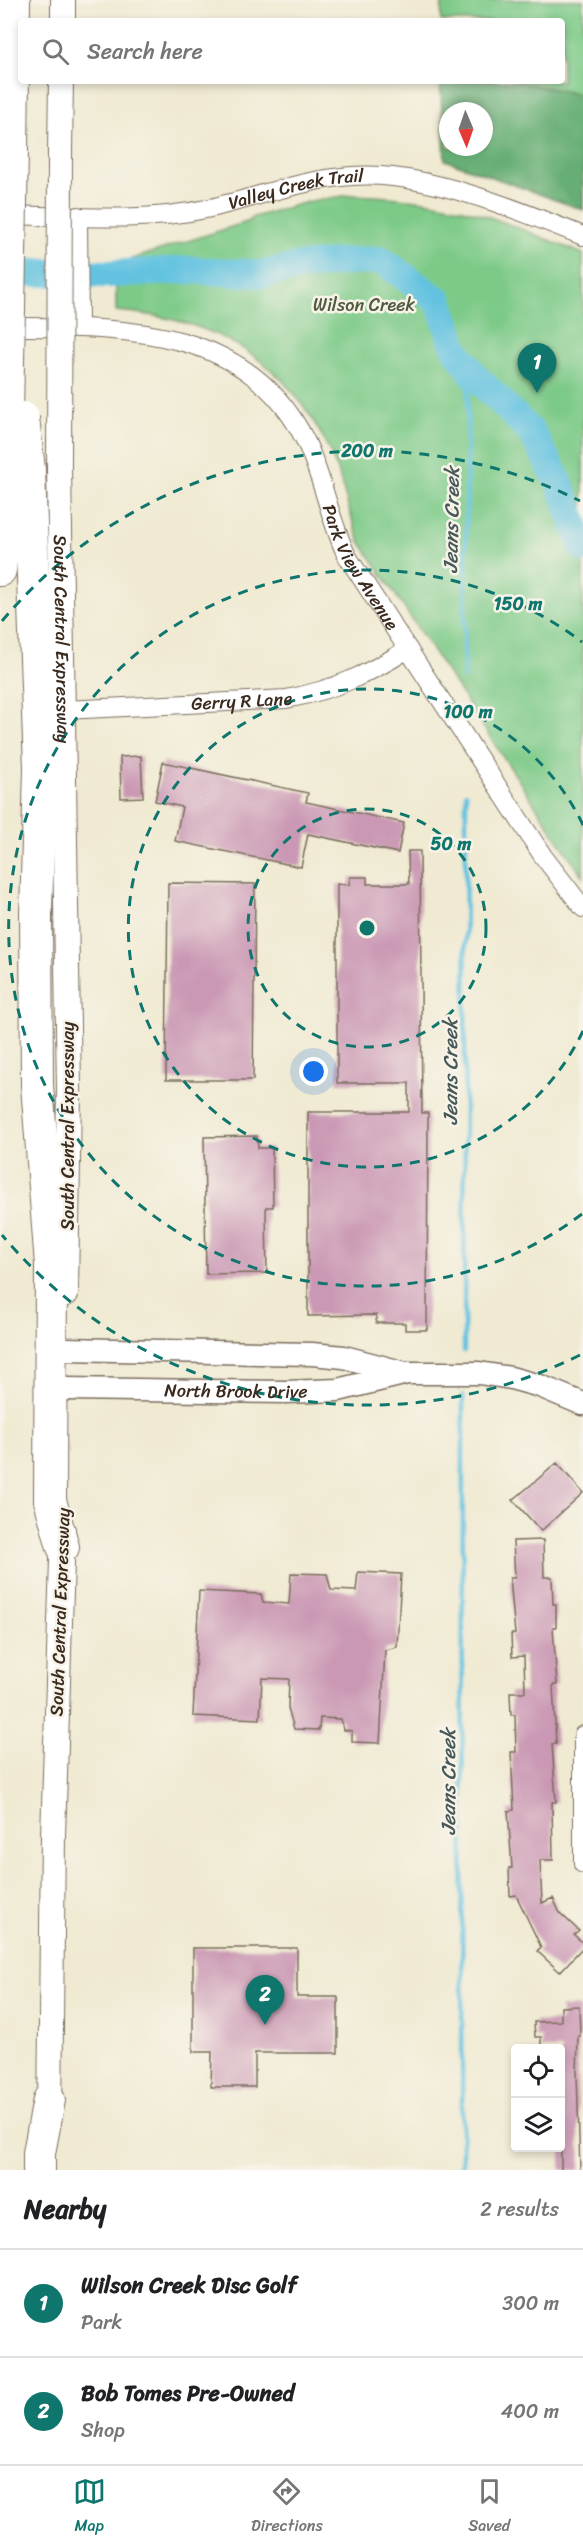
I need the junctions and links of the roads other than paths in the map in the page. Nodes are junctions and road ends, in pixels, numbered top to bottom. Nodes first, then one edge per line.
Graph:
1 (14, 0) edge
2 (63, 0) edge
3 (63, 18) edge
4 (62, 84) edge
5 (0, 215) edge
6 (78, 216) junction
7 (583, 236) edge
8 (0, 327) edge
9 (79, 328) junction
10 (31, 468) junction
11 (0, 570) edge
12 (408, 649) junction
13 (64, 710) junction
14 (583, 908) edge
15 (65, 1349) junction
16 (238, 1353) junction
17 (406, 1373) junction
18 (65, 1389) junction
19 (238, 1392) junction
20 (583, 1404) edge
21 (63, 1547) junction
22 (583, 1735) edge
23 (583, 1864) edge
24 (49, 2100) junction
25 (39, 2170) edge
26 (52, 2170) edge

1 - 10 highway, bridge
2 - 3 main road
4 - 10 main road, South Central Expressway, bridge
5 - 6 street, Valley Creek Trail
6 - 7 street, Valley Creek Trail
6 - 9 street
8 - 9 street, Park View Avenue
9 - 12 street, Park View Avenue
10 - 11 highway
10 - 13 main road, South Central Expressway
10 - 21 highway
12 - 13 street, Gerry R Lane
12 - 14 street, Park View Avenue
13 - 15 main road, South Central Expressway
15 - 16 street, North Brook Drive
15 - 18 main road, South Central Expressway
16 - 17 street, North Brook Drive
16 - 19 street
17 - 19 street, North Brook Drive
17 - 20 street, North Brook Drive
18 - 19 street, North Brook Drive
18 - 21 main road, South Central Expressway
21 - 24 main road, South Central Expressway
22 - 23 street
24 - 25 highway
24 - 26 main road, South Central Expressway

